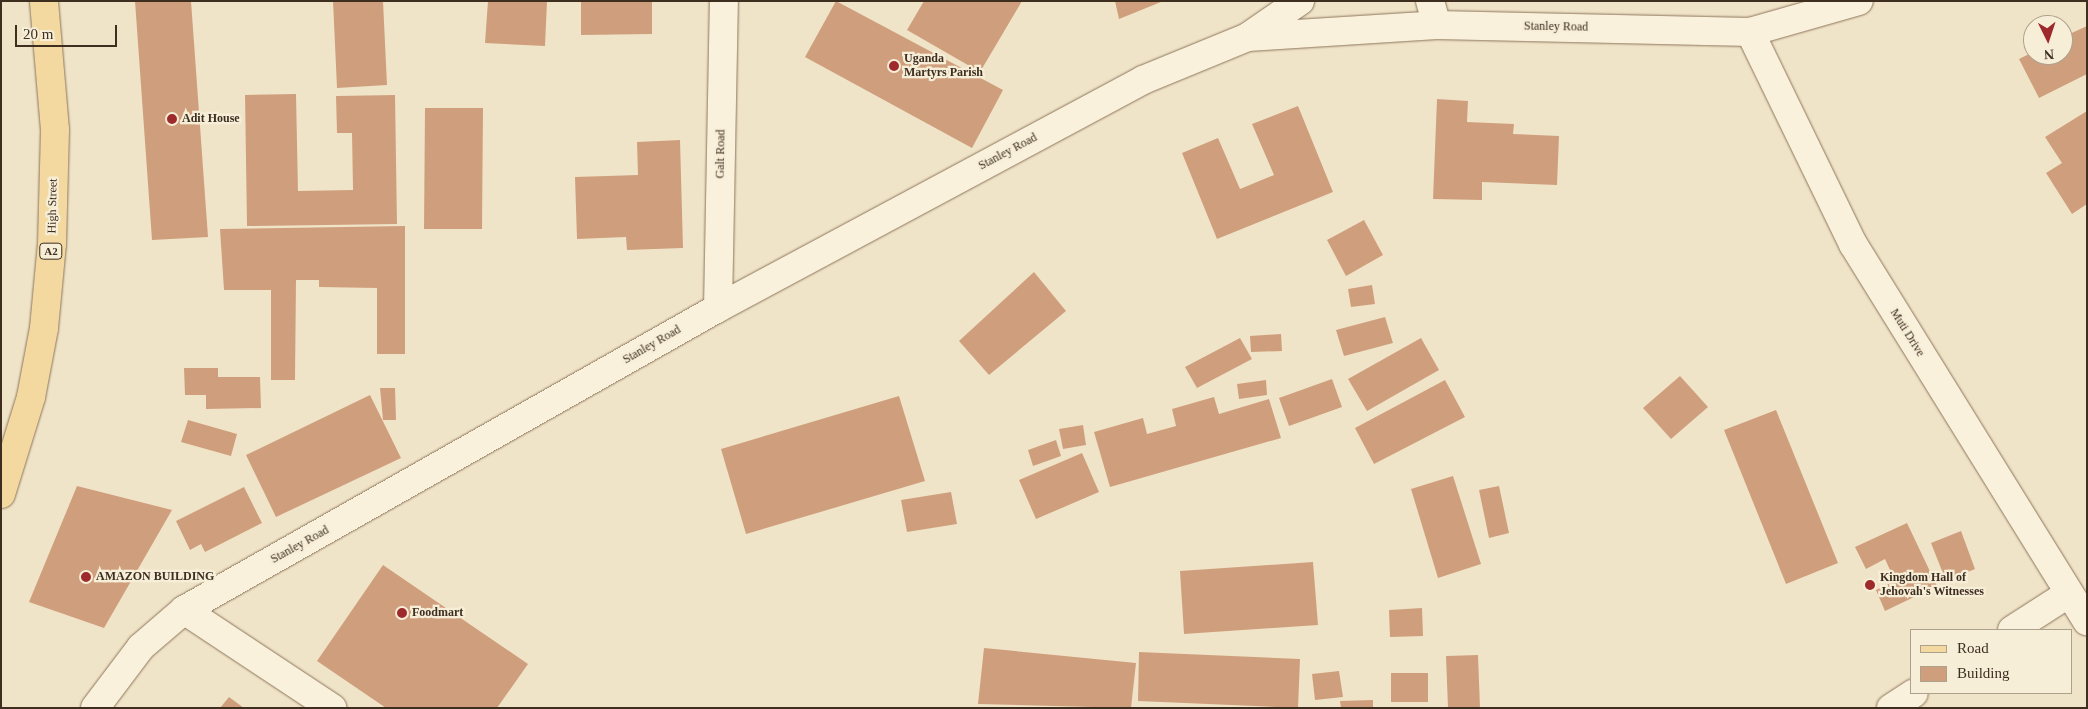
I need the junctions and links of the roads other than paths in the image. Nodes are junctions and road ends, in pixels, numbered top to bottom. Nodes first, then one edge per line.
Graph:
1 (44, 1) edge
2 (724, 1) edge
3 (1300, 1) edge
4 (1860, 1) edge
5 (1434, 13) edge
6 (1750, 32) junction
7 (1248, 37) junction
8 (718, 308) junction
9 (1, 494) edge
10 (2068, 594) junction
11 (184, 610) junction
12 (2087, 621) edge
13 (2014, 629) edge
14 (1912, 694) edge
15 (95, 708) edge
16 (332, 708) edge
17 (1891, 708) edge

1 - 9 main road, High Street / A2
2 - 8 street, Galt Road
3 - 7 street, Stanley Road
4 - 6 street, Stanley Road
5 - 6 street, Stanley Road
5 - 7 street, Stanley Road
6 - 10 street, Muti Drive
7 - 8 street, Stanley Road
8 - 11 street, Stanley Road
10 - 12 street, Muti Drive
10 - 13 street
11 - 15 street, Stanley Road
11 - 16 street
14 - 17 street

